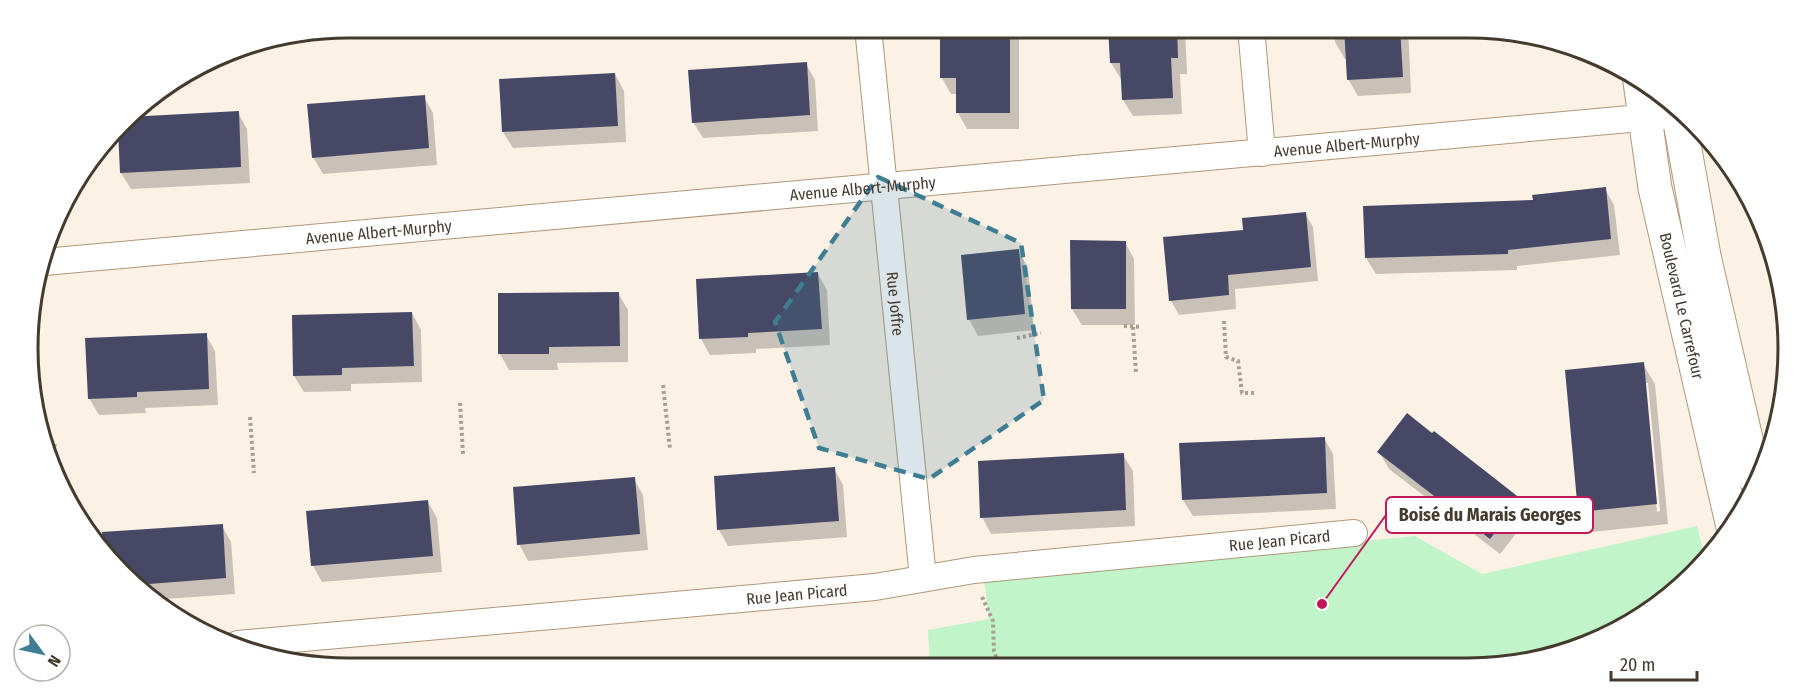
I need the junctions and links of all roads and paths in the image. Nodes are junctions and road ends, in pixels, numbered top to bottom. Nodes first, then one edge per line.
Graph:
1 (869, 38) edge
2 (1252, 38) edge
3 (1641, 91) edge
4 (1672, 114) edge
5 (1645, 118) junction
6 (1681, 122) edge
7 (1262, 153) junction
8 (883, 188) junction
9 (50, 261) edge
10 (1224, 321) dead end
11 (1124, 326) dead end
12 (1133, 327) junction
13 (1142, 327) dead end
14 (1041, 333) dead end
15 (1017, 339) dead end
16 (1136, 374) dead end
17 (663, 385) dead end
18 (1254, 393) dead end
19 (459, 403) dead end
20 (250, 417) dead end
21 (55, 441) dead end
22 (54, 448) edge
23 (670, 449) dead end
24 (463, 454) dead end
25 (1753, 469) edge
26 (254, 473) dead end
27 (1730, 512) edge
28 (1354, 533) dead end
29 (923, 578) junction
30 (982, 597) dead end
31 (253, 643) edge
32 (997, 658) edge

1 - 8 street, Rue Joffre
2 - 7 street
3 - 5 street, Boulevard Le Carrefour
4 - 5 street, Avenue Albert-Murphy
5 - 7 street, Avenue Albert-Murphy
5 - 27 street, Boulevard Le Carrefour
6 - 25 street, Boulevard Le Carrefour
7 - 8 street, Avenue Albert-Murphy
8 - 9 street, Avenue Albert-Murphy
8 - 29 street, Rue Joffre
10 - 18 path
11 - 12 path
12 - 13 path
12 - 16 path
14 - 15 path
17 - 23 path
19 - 24 path
20 - 26 path
21 - 22 path
28 - 29 street, Rue Jean Picard
29 - 31 street, Rue Jean Picard
30 - 32 path

